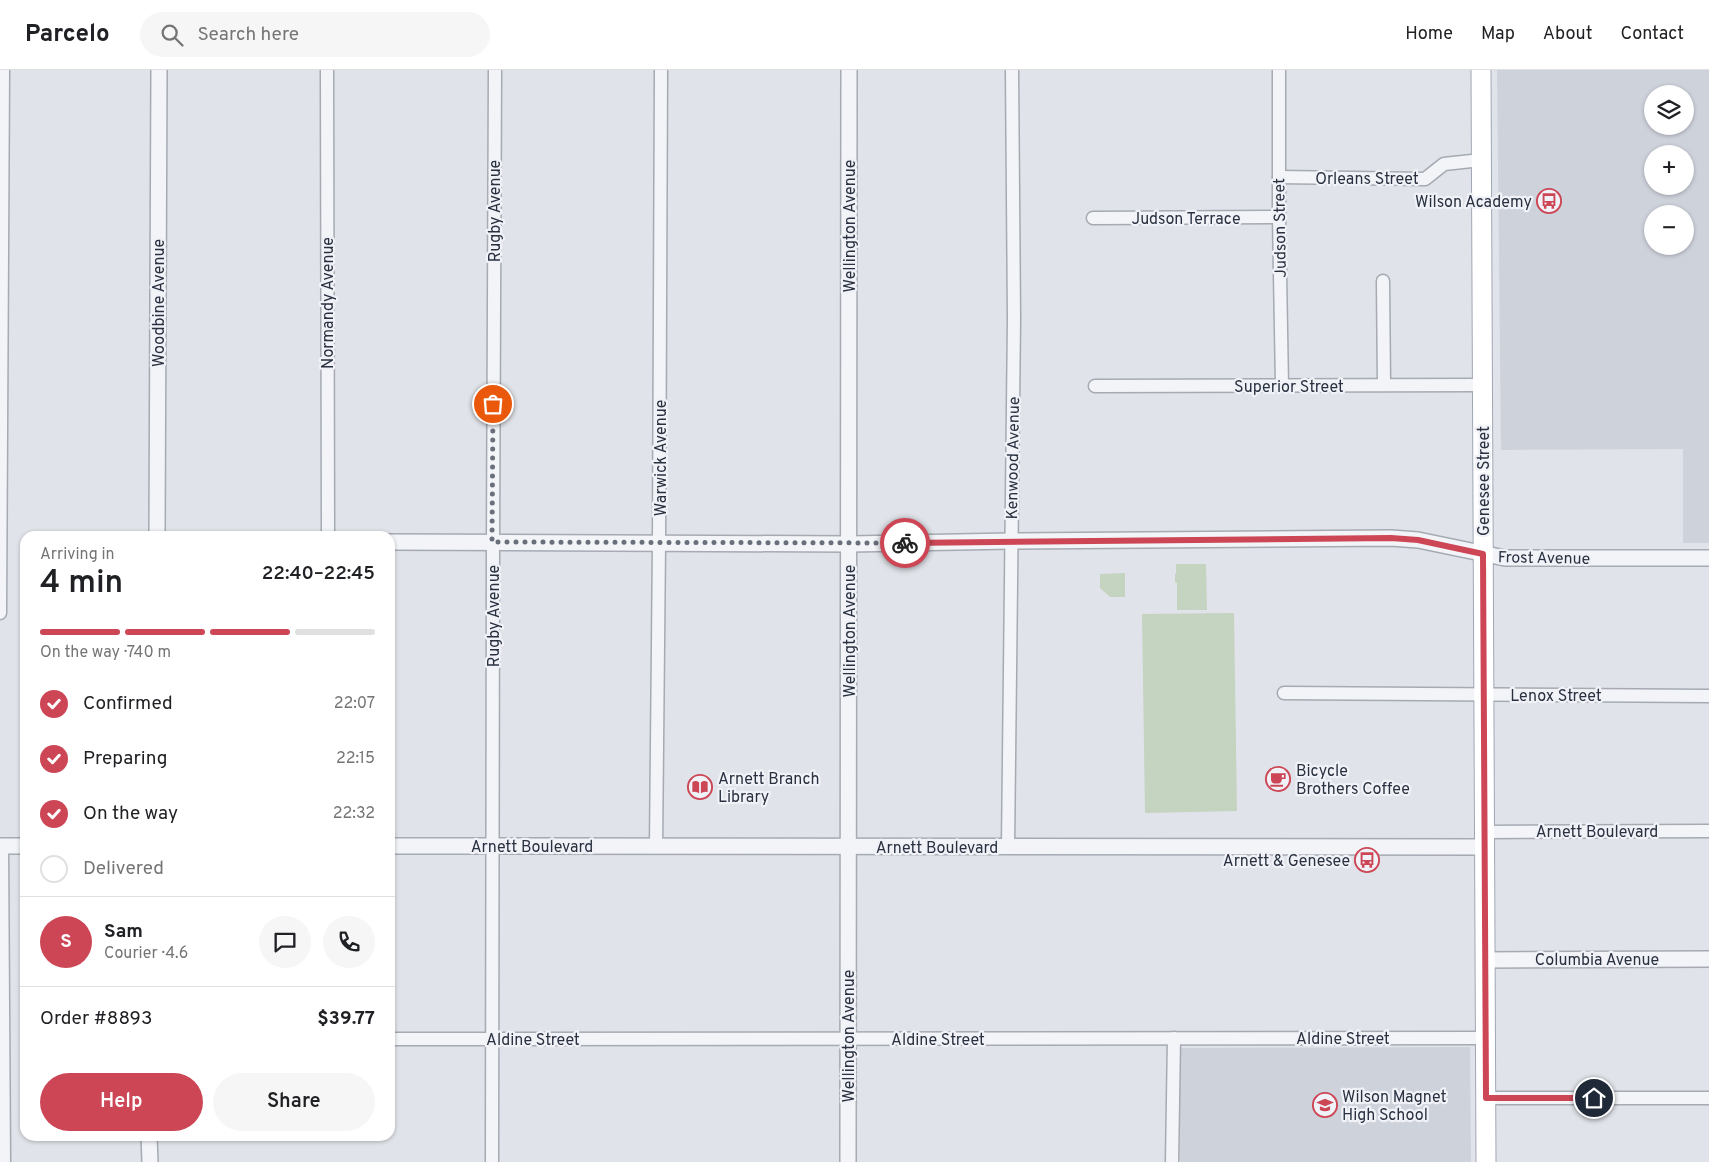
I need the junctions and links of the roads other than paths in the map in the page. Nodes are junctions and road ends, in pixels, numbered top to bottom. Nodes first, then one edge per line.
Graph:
1 (3, 70) edge
2 (159, 70) edge
3 (327, 70) edge
4 (495, 70) edge
5 (661, 70) edge
6 (849, 70) edge
7 (1012, 70) edge
8 (1278, 70) edge
9 (1481, 70) edge
10 (1481, 160) junction
11 (1279, 177) junction
12 (1279, 217) junction
13 (1094, 218) dead end
14 (1383, 281) dead end
15 (1384, 385) junction
16 (1482, 385) junction
17 (1095, 386) dead end
18 (1282, 386) junction
19 (157, 531) edge
20 (328, 531) edge
21 (1011, 541) junction
22 (395, 542) edge
23 (492, 542) junction
24 (659, 543) junction
25 (850, 544) junction
26 (1483, 554) junction
27 (1709, 558) edge
28 (0, 613) edge
29 (1284, 693) dead end
30 (1484, 695) junction
31 (1709, 696) edge
32 (1709, 830) edge
33 (1485, 840) junction
34 (1, 846) edge
35 (20, 846) edge
36 (395, 846) edge
37 (493, 846) junction
38 (656, 846) junction
39 (848, 847) junction
40 (1008, 847) junction
41 (1709, 959) edge
42 (1485, 960) junction
43 (1174, 1038) junction
44 (1486, 1038) junction
45 (395, 1039) edge
46 (848, 1039) junction
47 (492, 1040) junction
48 (1486, 1098) junction
49 (1709, 1098) edge
50 (149, 1141) edge
51 (4, 1162) edge
52 (150, 1162) edge
53 (492, 1162) edge
54 (848, 1162) edge
55 (1172, 1162) edge
56 (1486, 1162) edge

1 - 28 street
2 - 19 street, Woodbine Avenue
3 - 20 street, Normandy Avenue
4 - 23 street, Rugby Avenue
5 - 24 street, Warwick Avenue
6 - 25 street, Wellington Avenue
7 - 21 street, Kenwood Avenue
8 - 11 street, Judson Street
9 - 10 main road, Genesee Street
10 - 11 street, Orleans Street
10 - 16 main road, Genesee Street
11 - 12 street, Judson Street
12 - 13 street, Judson Terrace
12 - 18 street, Judson Street
14 - 15 street
15 - 16 street, Superior Street
15 - 18 street, Superior Street
16 - 26 main road, Genesee Street
17 - 18 street, Superior Street
21 - 25 street, Frost Avenue
21 - 26 street, Frost Avenue
21 - 40 street, Kenwood Avenue
22 - 23 street, Frost Avenue
23 - 24 street, Frost Avenue
23 - 37 street, Rugby Avenue
24 - 25 street, Frost Avenue
24 - 38 street, Warwick Avenue
25 - 39 street, Wellington Avenue
26 - 27 street, Frost Avenue
26 - 30 main road, Genesee Street
29 - 30 street, Lenox Street
30 - 31 street, Lenox Street
30 - 33 main road, Genesee Street
32 - 33 street, Arnett Boulevard
33 - 40 street, Arnett Boulevard
33 - 42 main road, Genesee Street
34 - 35 street
34 - 51 street
36 - 37 street, Arnett Boulevard
37 - 38 street, Arnett Boulevard
37 - 47 street, Rugby Avenue
38 - 39 street, Arnett Boulevard
39 - 40 street, Arnett Boulevard
39 - 46 street, Wellington Avenue
41 - 42 street, Columbia Avenue
42 - 44 main road, Genesee Street
43 - 44 street, Aldine Street
43 - 46 street, Aldine Street
43 - 55 street
44 - 48 main road, Genesee Street
45 - 47 street, Aldine Street
46 - 47 street, Aldine Street
46 - 54 street, Wellington Avenue
47 - 53 street, Rugby Avenue
48 - 49 street
48 - 56 main road, Genesee Street
50 - 52 street

